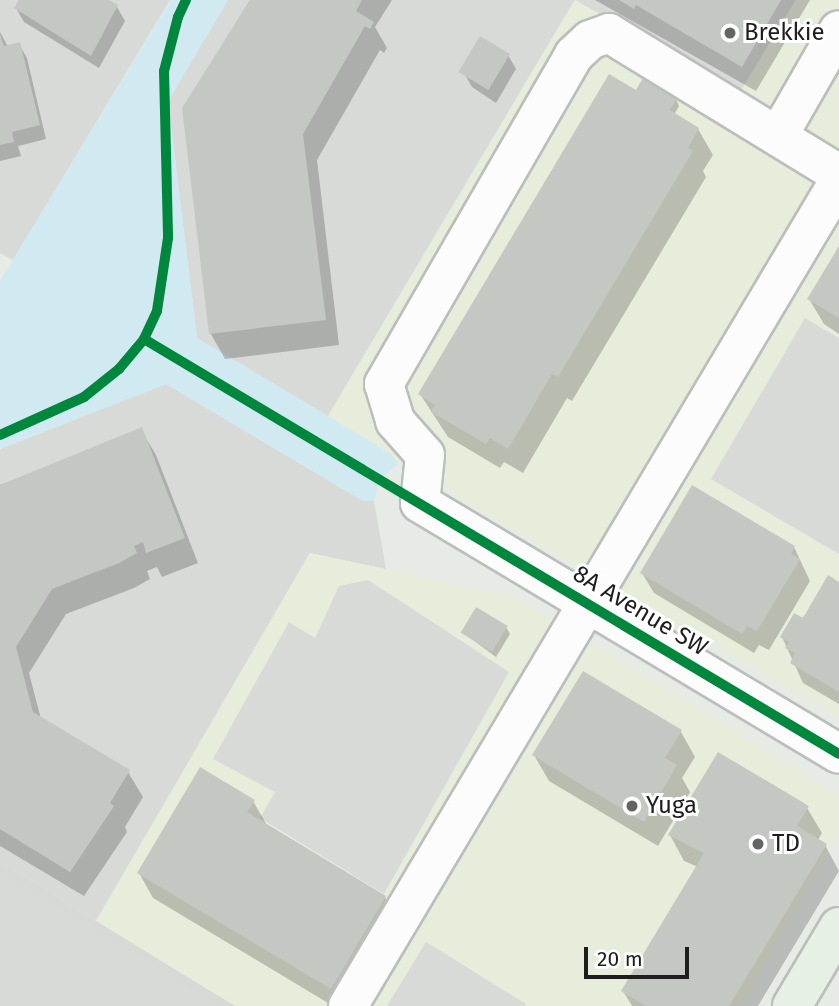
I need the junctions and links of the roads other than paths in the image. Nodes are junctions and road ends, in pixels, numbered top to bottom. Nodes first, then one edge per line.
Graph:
1 (839, 30) edge
2 (778, 136) junction
3 (839, 174) edge
4 (839, 181) edge
5 (587, 604) junction
6 (839, 754) edge
7 (839, 927) edge
8 (348, 1006) edge
9 (792, 1006) edge

1 - 2 street
2 - 3 street
2 - 5 street, 8A Avenue SW
4 - 5 street
5 - 6 street, 8A Avenue SW
5 - 8 street
7 - 9 main road

